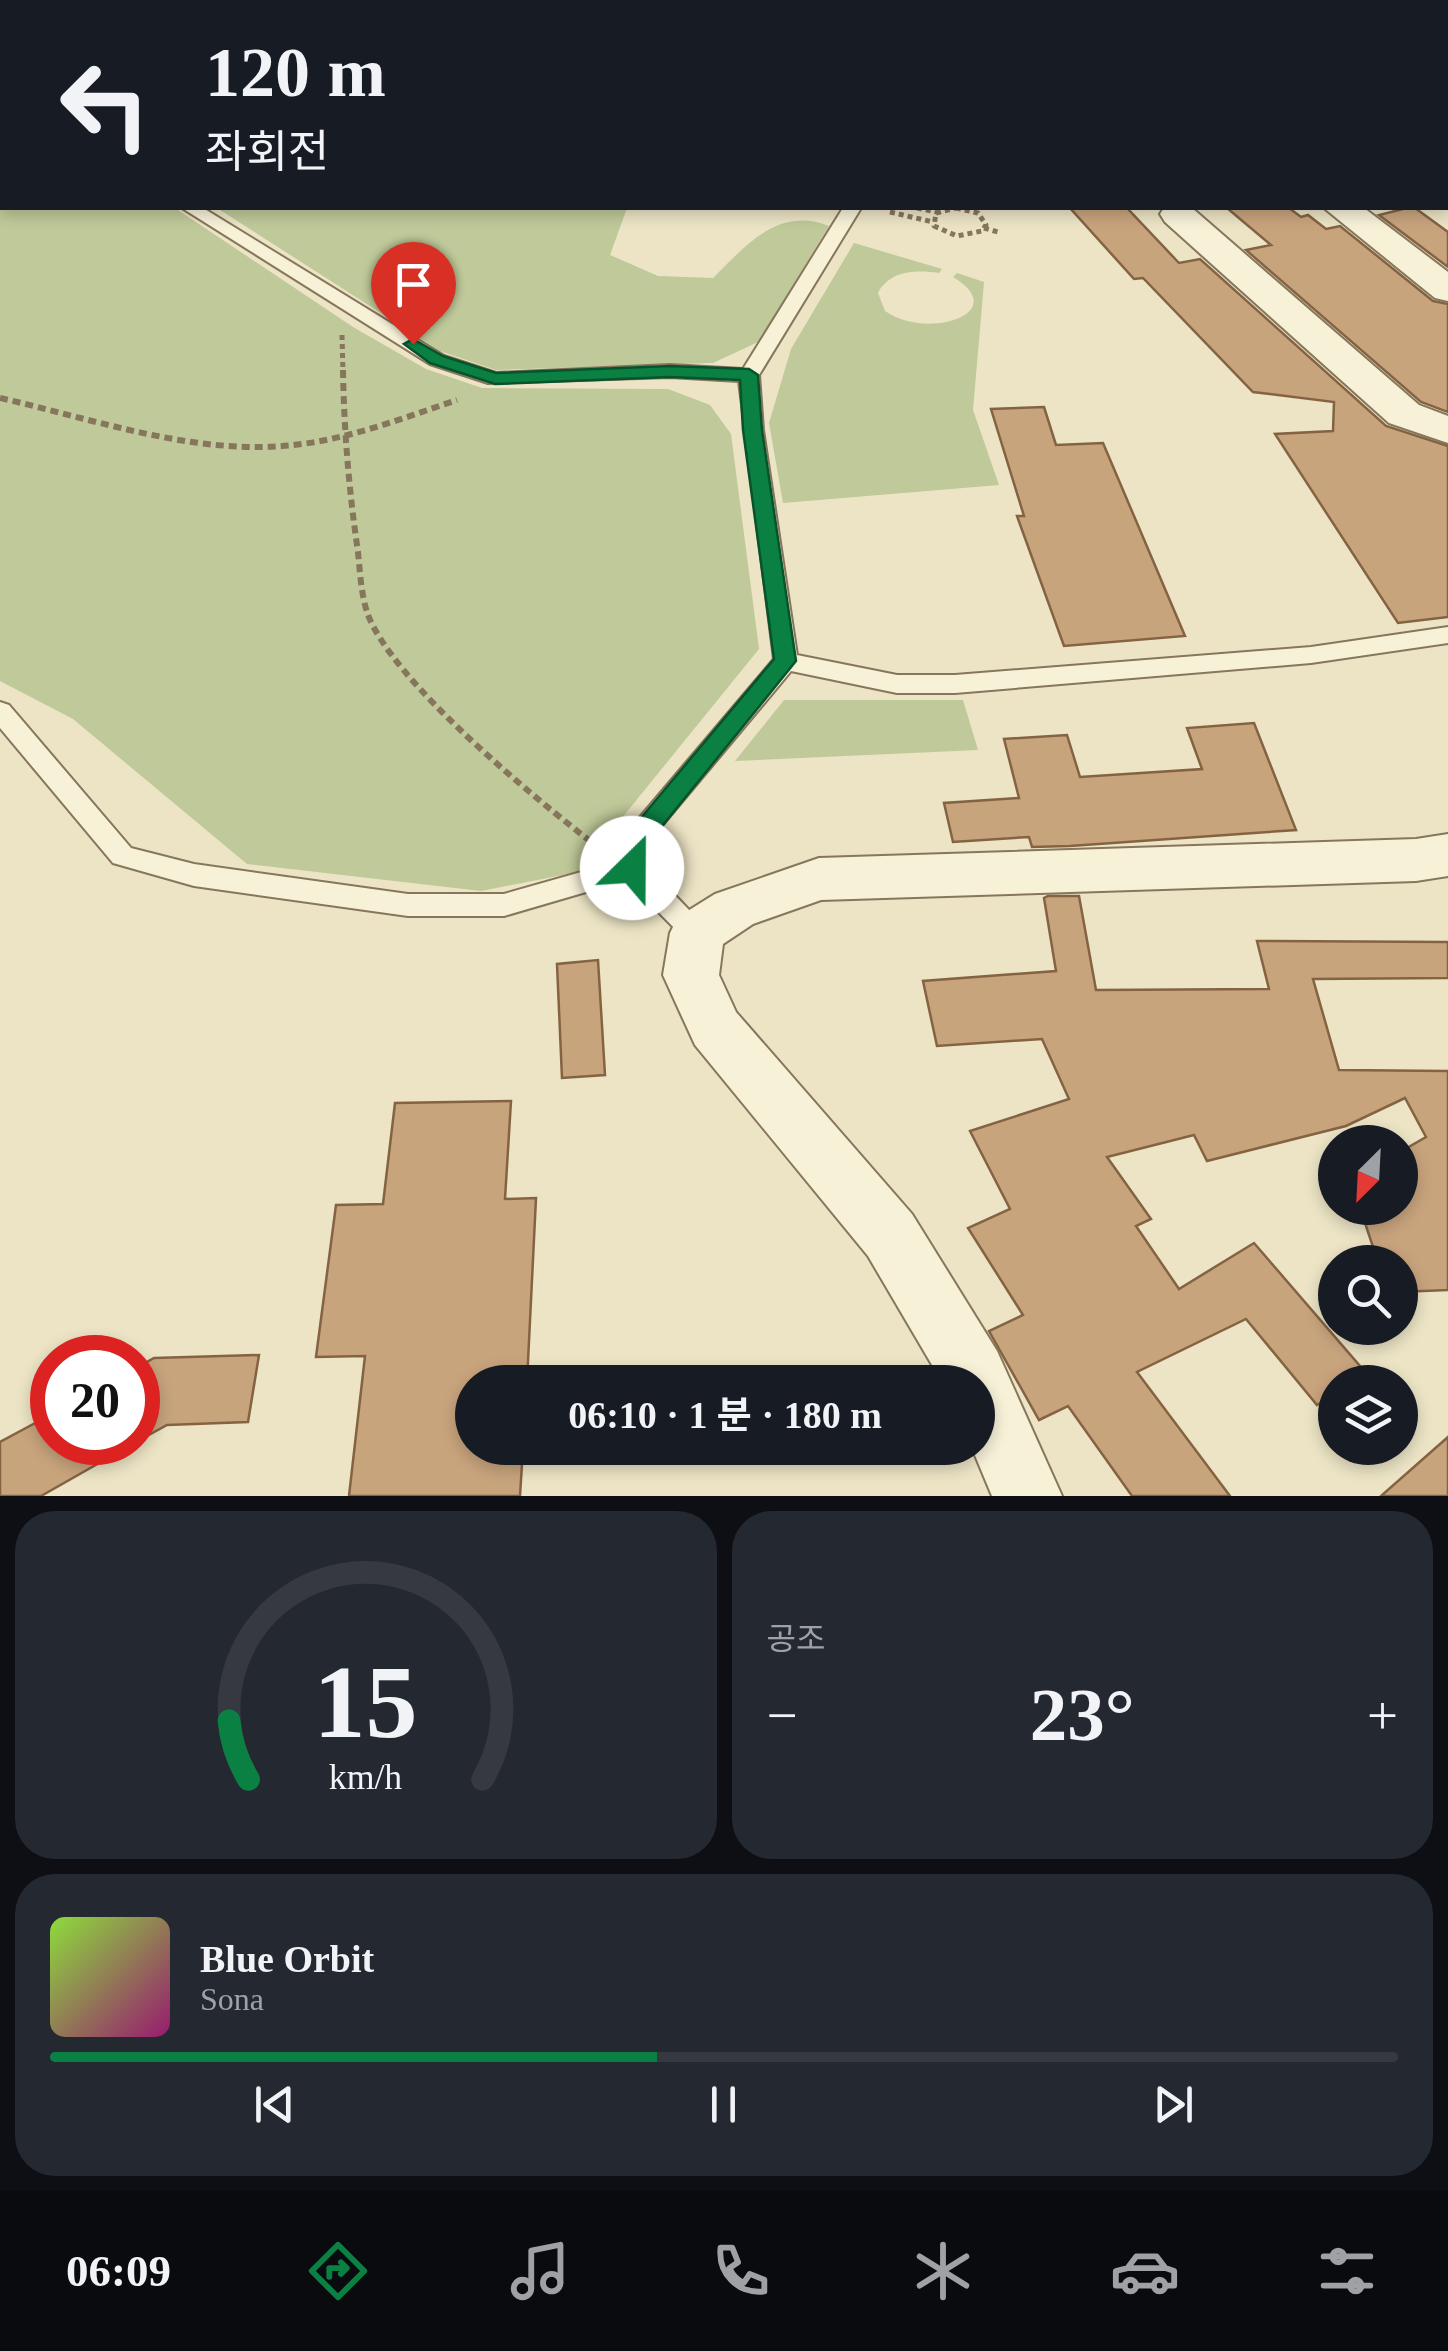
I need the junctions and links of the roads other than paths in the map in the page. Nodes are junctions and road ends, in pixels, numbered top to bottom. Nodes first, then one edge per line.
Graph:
1 (194, 210) edge
2 (851, 210) edge
3 (1345, 210) edge
4 (1178, 214) dead end
5 (1448, 290) edge
6 (749, 375) junction
7 (1448, 430) edge
8 (1448, 636) edge
9 (786, 661) junction
10 (0, 710) edge
11 (1448, 855) edge
12 (632, 868) junction
13 (696, 933) junction
14 (1028, 1496) edge

1 - 6 lane
2 - 6 lane
3 - 5 street
4 - 7 street
6 - 9 lane
8 - 9 lane
9 - 12 lane
10 - 12 lane
11 - 13 street
12 - 13 lane
13 - 14 street

